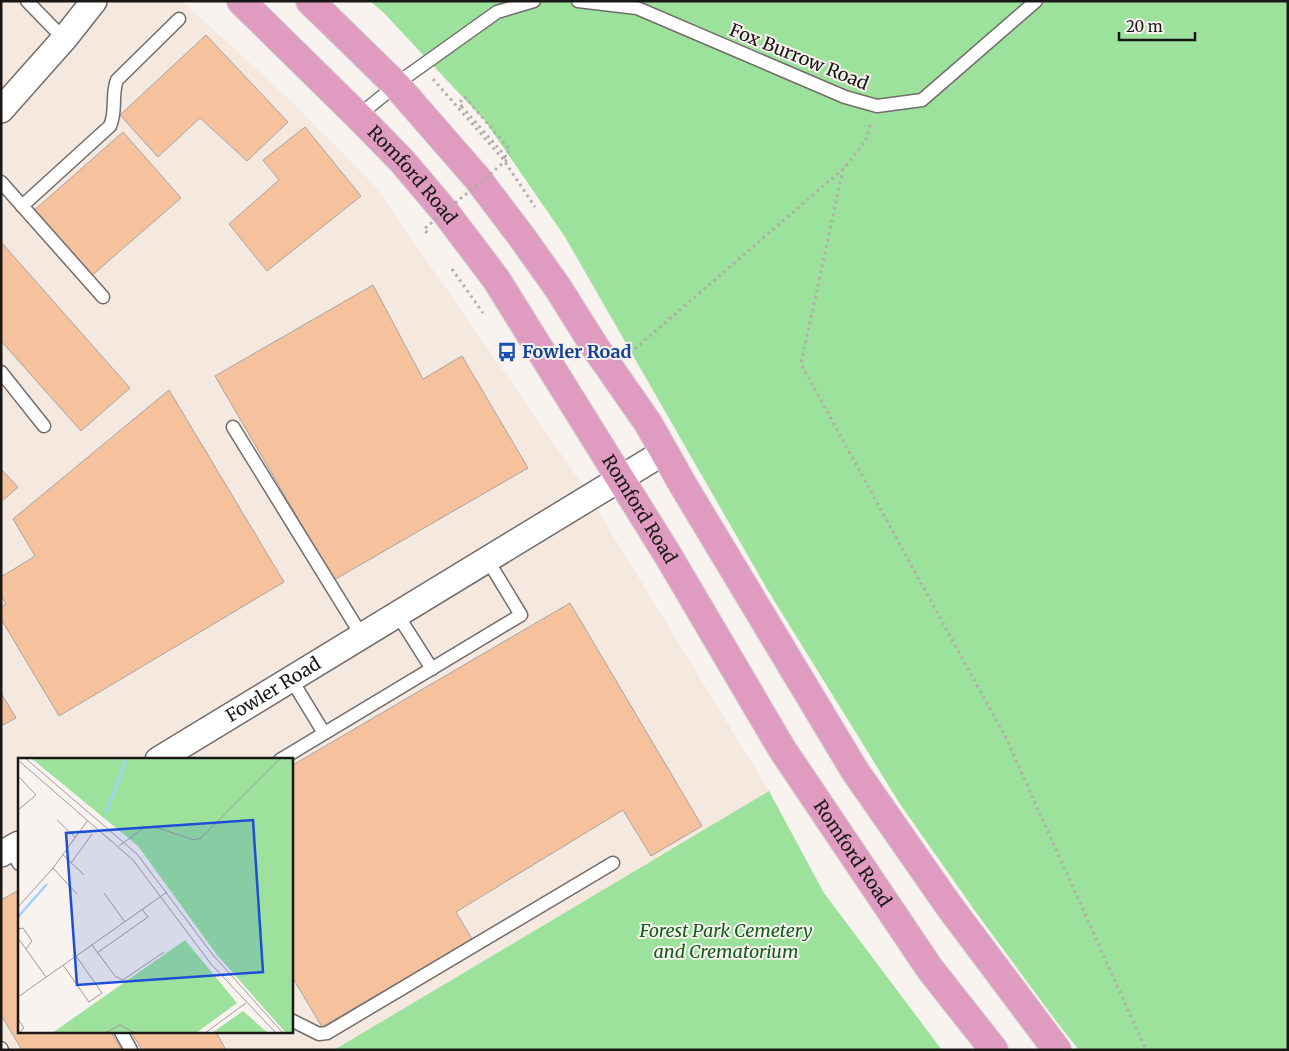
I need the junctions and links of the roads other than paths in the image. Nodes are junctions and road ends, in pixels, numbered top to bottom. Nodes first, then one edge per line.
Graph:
1 (27, 1) edge
2 (94, 1) edge
3 (241, 1) edge
4 (310, 1) edge
5 (534, 1) edge
6 (578, 1) edge
7 (1036, 1) edge
8 (179, 19) dead end
9 (64, 39) junction
10 (396, 85) junction
11 (1, 110) edge
12 (358, 116) junction
13 (1, 182) edge
14 (22, 206) junction
15 (103, 297) dead end
16 (1, 372) edge
17 (44, 426) dead end
18 (233, 427) dead end
19 (664, 452) junction
20 (619, 479) junction
21 (488, 559) junction
22 (397, 614) junction
23 (362, 636) junction
24 (432, 669) junction
25 (292, 679) junction
26 (324, 733) junction
27 (161, 758) edge
28 (283, 758) edge
29 (613, 864) dead end
30 (292, 1020) edge
31 (121, 1034) edge
32 (131, 1050) edge
33 (994, 1050) edge
34 (1057, 1050) edge

1 - 9 lane
2 - 9 street
3 - 12 main road, Romford Road
4 - 10 main road
5 - 10 lane
6 - 7 lane, Fox Burrow Road
8 - 14 lane
9 - 11 street
10 - 12 lane
10 - 19 main road
12 - 20 main road, Romford Road
13 - 14 lane
14 - 15 lane
16 - 17 lane
18 - 23 lane
19 - 20 street, Fowler Road
19 - 34 main road
20 - 21 street, Fowler Road
20 - 33 main road, Romford Road
21 - 22 street, Fowler Road
21 - 24 lane
22 - 23 street, Fowler Road
22 - 24 lane
23 - 25 street, Fowler Road
24 - 26 lane
25 - 26 lane
25 - 27 street, Fowler Road
26 - 28 lane
29 - 30 lane
31 - 32 lane

